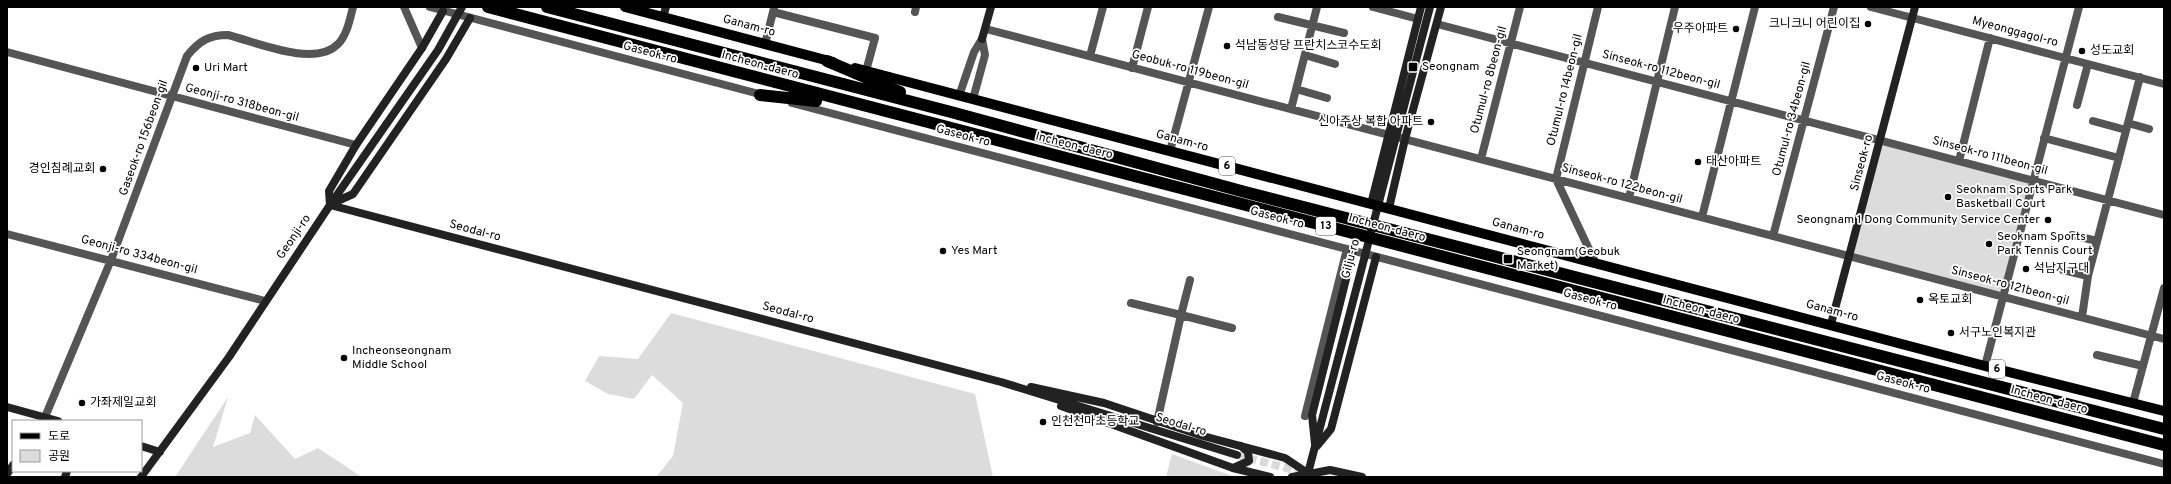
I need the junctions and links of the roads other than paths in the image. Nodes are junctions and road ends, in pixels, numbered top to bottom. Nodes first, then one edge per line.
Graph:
1 (353, 7) edge
2 (404, 7) edge
3 (430, 7) edge
4 (462, 7) edge
5 (488, 7) edge
6 (547, 7) edge
7 (625, 7) edge
8 (1103, 7) edge
9 (1148, 7) edge
10 (1209, 7) edge
11 (1317, 7) edge
12 (1374, 7) edge
13 (1421, 7) edge
14 (1430, 7) edge
15 (1441, 7) edge
16 (1520, 7) edge
17 (1598, 7) edge
18 (1675, 7) edge
19 (1755, 7) edge
20 (1834, 7) edge
21 (1871, 7) edge
22 (1915, 7) edge
23 (2079, 7) edge
24 (989, 8) edge
25 (774, 9) edge
26 (443, 11) junction
27 (665, 12) edge
28 (1278, 16) dead end
29 (470, 18) junction
30 (1912, 18) junction
31 (1418, 19) junction
32 (1437, 24) junction
33 (1313, 25) junction
34 (986, 29) junction
35 (1344, 33) dead end
36 (1990, 38) junction
37 (982, 39) junction
38 (1511, 43) junction
39 (765, 44) junction
40 (422, 48) junction
41 (7, 52) edge
42 (1305, 55) junction
43 (1090, 56) junction
44 (2066, 58) junction
45 (827, 61) junction
46 (1584, 63) junction
47 (1335, 64) dead end
48 (2088, 64) junction
49 (1132, 68) junction
50 (866, 71) junction
51 (2140, 77) junction
52 (1657, 82) junction
53 (1189, 84) junction
54 (2164, 84) edge
55 (1296, 89) junction
56 (760, 94) junction
57 (959, 96) junction
58 (172, 97) junction
59 (1327, 98) dead end
60 (972, 99) junction
61 (1731, 101) junction
62 (2077, 105) dead end
63 (862, 106) junction
64 (1291, 109) junction
65 (951, 112) junction
66 (1804, 120) junction
67 (2093, 121) dead end
68 (2127, 126) junction
69 (2149, 128) dead end
70 (1388, 135) junction
71 (2044, 138) junction
72 (1405, 139) junction
73 (1880, 140) junction
74 (356, 145) junction
75 (1170, 151) junction
76 (2119, 158) junction
77 (1480, 159) junction
78 (1959, 161) junction
79 (1556, 179) junction
80 (2034, 180) junction
81 (1629, 198) junction
82 (2109, 200) junction
83 (330, 204) junction
84 (1371, 204) junction
85 (1389, 208) junction
86 (2164, 215) edge
87 (1702, 217) junction
88 (7, 234) edge
89 (2072, 235) dead end
90 (1773, 236) junction
91 (2097, 242) junction
92 (1350, 250) junction
93 (1376, 257) junction
94 (1849, 257) junction
95 (111, 260) junction
96 (1594, 262) junction
97 (2063, 270) dead end
98 (2088, 276) junction
99 (1190, 280) dead end
100 (2164, 291) edge
101 (2004, 297) junction
102 (265, 301) junction
103 (1131, 303) dead end
104 (1181, 315) junction
105 (2082, 318) junction
106 (1830, 324) junction
107 (1232, 328) dead end
108 (2151, 336) junction
109 (2164, 339) edge
110 (2097, 355) dead end
111 (1985, 366) junction
112 (2143, 366) junction
113 (1001, 382) junction
114 (2133, 403) junction
115 (7, 407) edge
116 (2164, 411) edge
117 (1305, 416) dead end
118 (43, 419) edge
119 (1157, 422) junction
120 (2164, 429) edge
121 (2164, 445) edge
122 (142, 446) edge
123 (1241, 446) junction
124 (1316, 449) junction
125 (160, 452) junction
126 (1237, 455) tunnel mouth
127 (2164, 464) edge
128 (1233, 468) junction
129 (1309, 476) edge
130 (141, 477) edge
131 (1270, 477) edge
132 (1292, 477) edge
133 (1362, 477) edge

1 - 58 street, Gaseok-ro 156beon-gil
2 - 40 street
3 - 26 street, Gaseok-ro
4 - 83 street, Geonji-ro
5 - 63 highway, Incheon-daero / 13
6 - 65 highway, Incheon-daero / 13
7 - 27 main road, Ganam-ro / 6
8 - 43 street
9 - 49 street
10 - 53 street
11 - 33 street
12 - 31 street
13 - 31 street
14 - 124 street, Gilju-ro
15 - 32 street
16 - 38 street, Otumul-ro 8beon-gil
17 - 46 street, Otumul-ro 14beon-gil
18 - 52 street
19 - 61 street
20 - 66 street, Otumul-ro 34beon-gil
21 - 30 street, Myeonggagol-ro
22 - 30 street, Sinseok-ro
23 - 44 street
24 - 34 street
25 - 39 street
25 - 50 street, Ganam-ro
26 - 29 street, Gaseok-ro
26 - 40 street
27 - 39 main road, Ganam-ro / 6
28 - 33 street
29 - 56 street, Gaseok-ro
29 - 83 street
30 - 36 street, Myeonggagol-ro
30 - 73 street, Sinseok-ro
31 - 70 street
32 - 38 street, Sinseok-ro 112beon-gil
32 - 72 street
33 - 35 street
33 - 42 street
34 - 37 street
34 - 43 street, Geobuk-ro 119beon-gil
36 - 44 street, Myeonggagol-ro
36 - 78 street
37 - 57 street
37 - 60 street
38 - 46 street, Sinseok-ro 112beon-gil
38 - 77 street, Otumul-ro 8beon-gil
39 - 45 main road, Ganam-ro / 6
40 - 74 street
41 - 58 street, Geonji-ro 318beon-gil
42 - 47 street
42 - 55 street
43 - 49 street, Geobuk-ro 119beon-gil
44 - 48 street, Myeonggagol-ro
44 - 71 street
45 - 50 main road, Ganam-ro / 6
45 - 65 highway
46 - 52 street, Sinseok-ro 112beon-gil
46 - 79 street, Otumul-ro 14beon-gil
48 - 51 street, Myeonggagol-ro
48 - 62 street
49 - 53 street, Geobuk-ro 119beon-gil
50 - 57 main road, Ganam-ro / 6
51 - 54 street, Myeonggagol-ro
51 - 68 street
52 - 61 street, Sinseok-ro 112beon-gil
52 - 81 street
53 - 64 street, Geobuk-ro 119beon-gil
53 - 75 street
55 - 59 street
55 - 64 street
56 - 63 highway
56 - 92 street, Gaseok-ro
57 - 60 main road, Ganam-ro / 6
58 - 74 street, Geonji-ro 318beon-gil
58 - 95 street, Gaseok-ro 156beon-gil
60 - 75 main road, Ganam-ro / 6
61 - 66 street, Sinseok-ro 112beon-gil
61 - 87 street
63 - 121 highway, Incheon-daero / 13
64 - 70 street, Geobuk-ro 119beon-gil
65 - 120 highway, Incheon-daero / 13
66 - 73 street, Sinseok-ro 112beon-gil
66 - 90 street, Otumul-ro 34beon-gil
67 - 68 street
68 - 69 street
68 - 76 street
70 - 72 street, Sinseok-ro 122beon-gil
70 - 84 street
71 - 76 street
71 - 80 street
72 - 77 street, Sinseok-ro 122beon-gil
72 - 85 street
73 - 78 street, Sinseok-ro 111beon-gil
73 - 94 street, Sinseok-ro
74 - 83 street
75 - 84 main road, Ganam-ro / 6
76 - 82 street
77 - 79 street, Sinseok-ro 122beon-gil
78 - 80 street, Sinseok-ro 111beon-gil
79 - 81 street, Sinseok-ro 122beon-gil
79 - 96 street
80 - 82 street, Sinseok-ro 111beon-gil
80 - 101 street
81 - 87 street, Sinseok-ro 122beon-gil
82 - 86 street, Sinseok-ro 111beon-gil
82 - 91 street
83 - 102 street, Geonji-ro
83 - 113 street, Seodal-ro
84 - 85 main road, Ganam-ro / 6
85 - 96 main road, Ganam-ro / 6
87 - 90 street, Sinseok-ro 122beon-gil
88 - 95 street, Geonji-ro 334beon-gil
89 - 91 street
90 - 94 street, Sinseok-ro 122beon-gil
91 - 98 street
92 - 93 street, Gaseok-ro
92 - 117 street
92 - 124 street, Gilju-ro
93 - 124 street, Gilju-ro
93 - 127 street, Gaseok-ro
94 - 101 street, Sinseok-ro 121beon-gil
94 - 106 street, Sinseok-ro
95 - 102 street, Geonji-ro 334beon-gil
95 - 118 street, Gaseok-ro 156beon-gil
96 - 106 main road, Ganam-ro / 6
97 - 98 street
98 - 105 street
99 - 104 street
100 - 108 street
101 - 105 street, Sinseok-ro 121beon-gil
101 - 111 street
102 - 125 street, Geonji-ro
103 - 104 street
104 - 107 street
104 - 119 street
105 - 108 street, Sinseok-ro 121beon-gil
106 - 111 main road, Ganam-ro / 6
108 - 109 street, Sinseok-ro 121beon-gil
108 - 112 street
110 - 112 street
111 - 114 main road, Ganam-ro / 6
112 - 114 street
113 - 119 street
113 - 126 street, Seodal-ro
113 - 128 street
114 - 116 main road, Ganam-ro / 6
115 - 118 street
119 - 123 street
122 - 125 street
123 - 128 street
123 - 129 street
124 - 129 street, Gilju-ro
125 - 130 street, Geonji-ro
128 - 131 street
129 - 132 street
129 - 133 street

